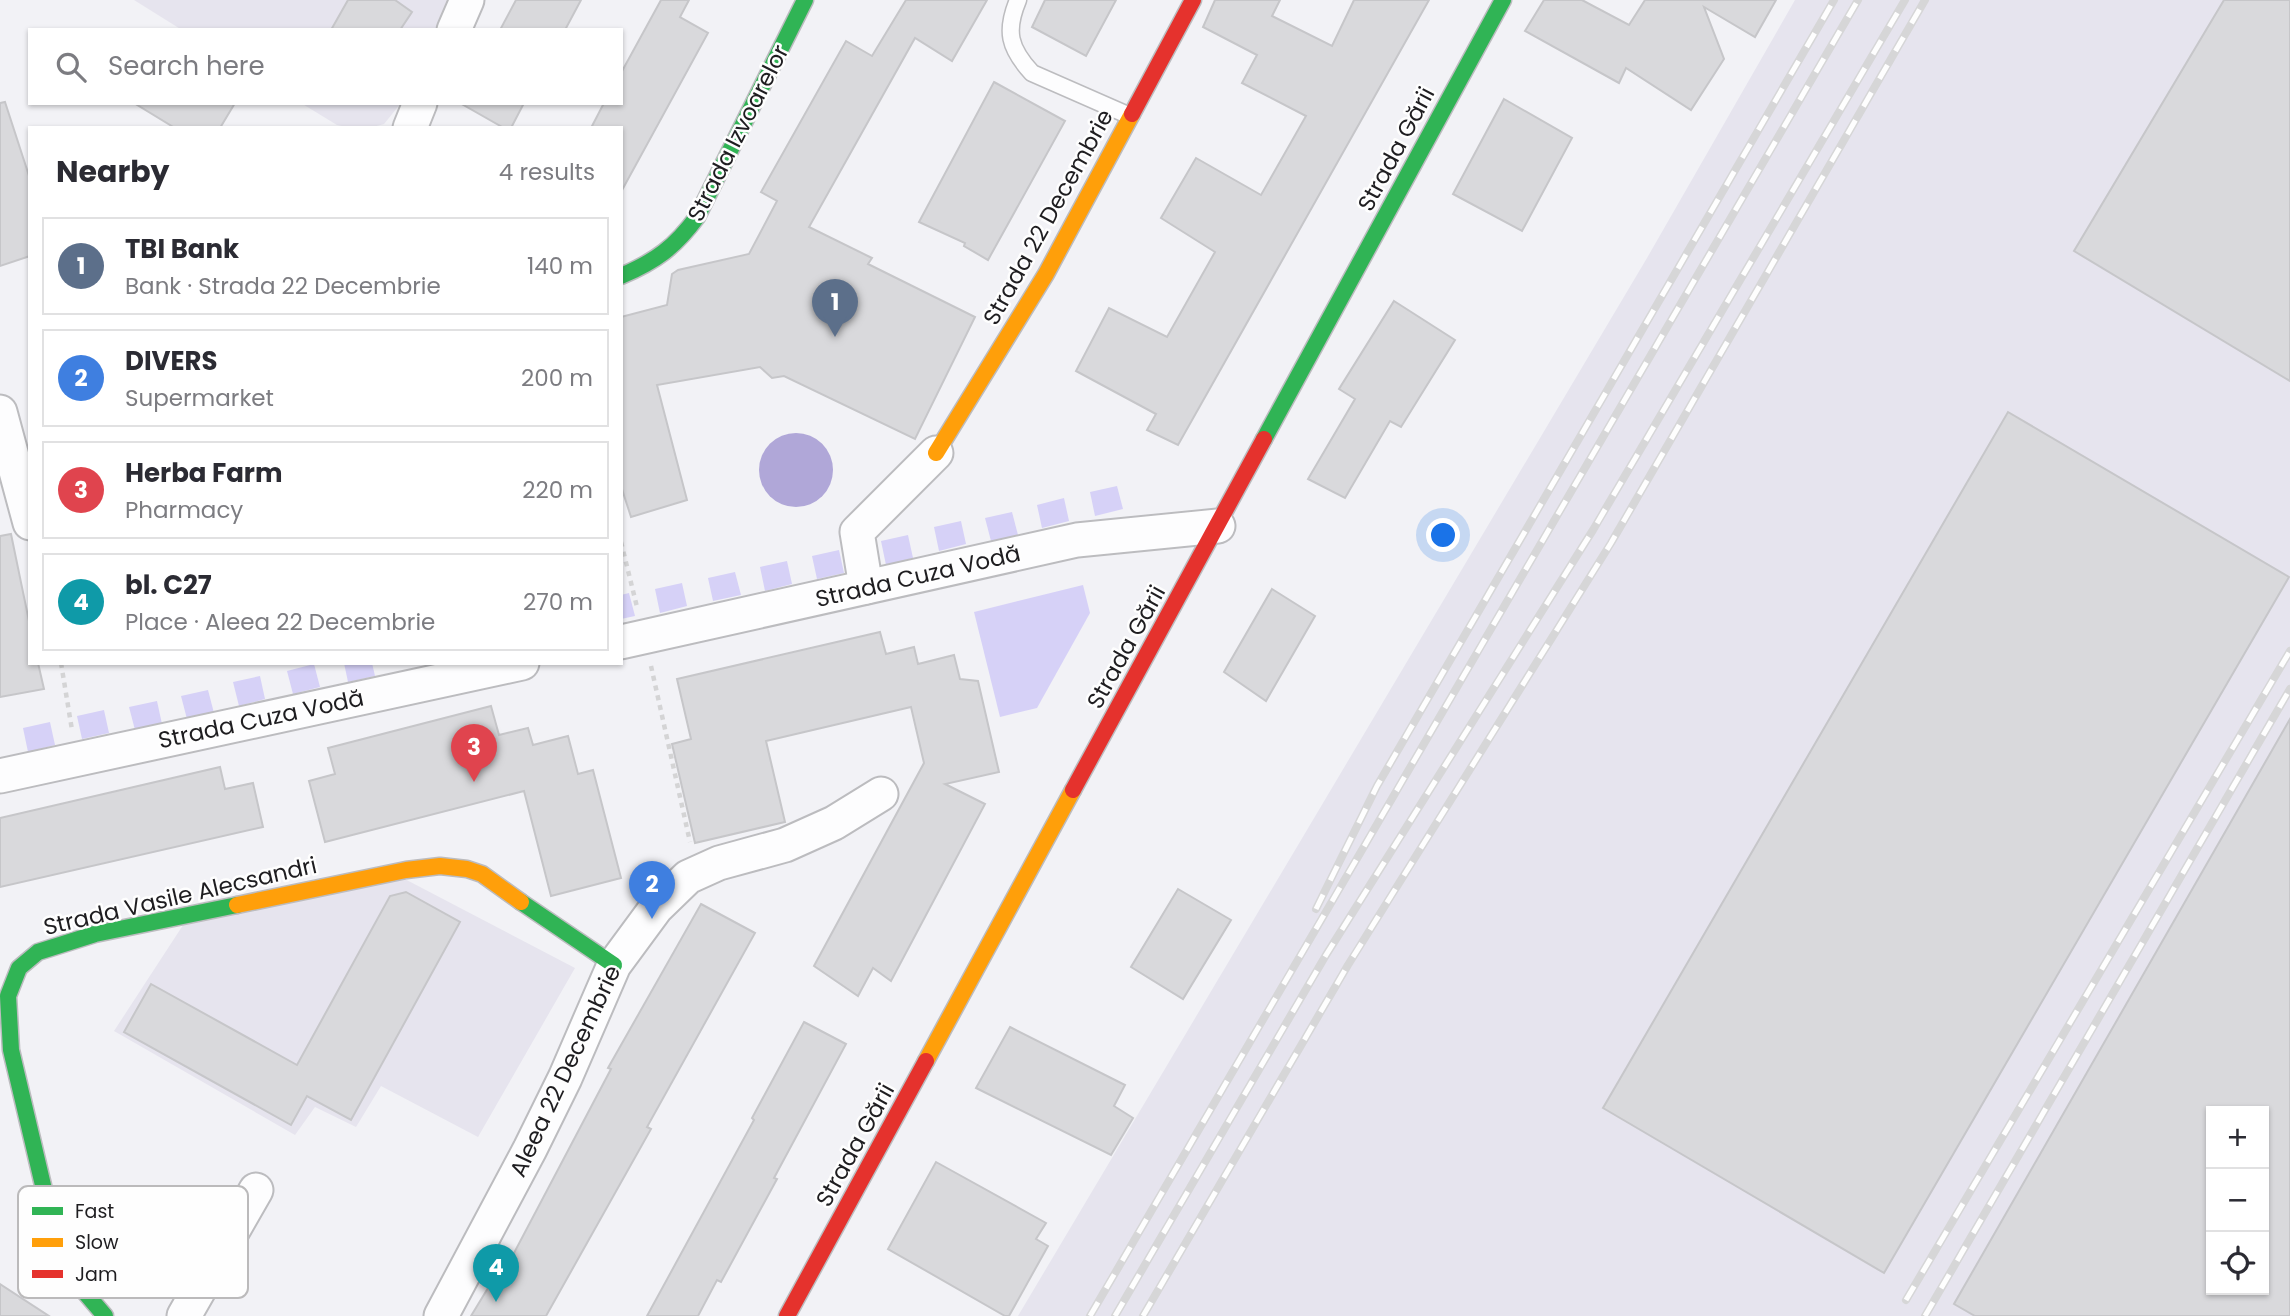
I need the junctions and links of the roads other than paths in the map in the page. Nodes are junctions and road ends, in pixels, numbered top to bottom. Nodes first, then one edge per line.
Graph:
1 (467, 0) edge
2 (805, 0) edge
3 (1018, 0) edge
4 (1193, 0) edge
5 (1503, 0) edge
6 (454, 28) edge
7 (419, 105) edge
8 (1130, 116) junction
9 (411, 126) edge
10 (623, 275) edge
11 (8, 419) edge
12 (936, 453) joint
13 (28, 514) edge
14 (1218, 527) junction
15 (866, 587) junction
16 (633, 640) edge
17 (513, 665) edge
18 (0, 776) edge
19 (881, 794) dead end
20 (614, 965) junction
21 (44, 1186) edge
22 (256, 1190) dead end
23 (248, 1204) edge
24 (89, 1298) edge
25 (194, 1298) edge
26 (105, 1316) edge
27 (184, 1316) edge
28 (441, 1316) edge
29 (787, 1316) edge

1 - 6 street
2 - 10 street, Strada Izvoarelor
3 - 8 lane
4 - 8 street, Strada 22 Decembrie
5 - 14 street, Strada Gării
7 - 9 street
8 - 12 street, Strada 22 Decembrie
11 - 13 street
12 - 15 street
14 - 15 street, Strada Cuza Vodă
14 - 29 street, Strada Gării
15 - 16 street, Strada Cuza Vodă
17 - 18 street, Strada Cuza Vodă
19 - 20 street, Aleea 22 Decembrie
20 - 21 street, Strada Vasile Alecsandri
20 - 28 street, Aleea 22 Decembrie
22 - 23 street
24 - 26 street, Strada Vasile Alecsandri
25 - 27 street

